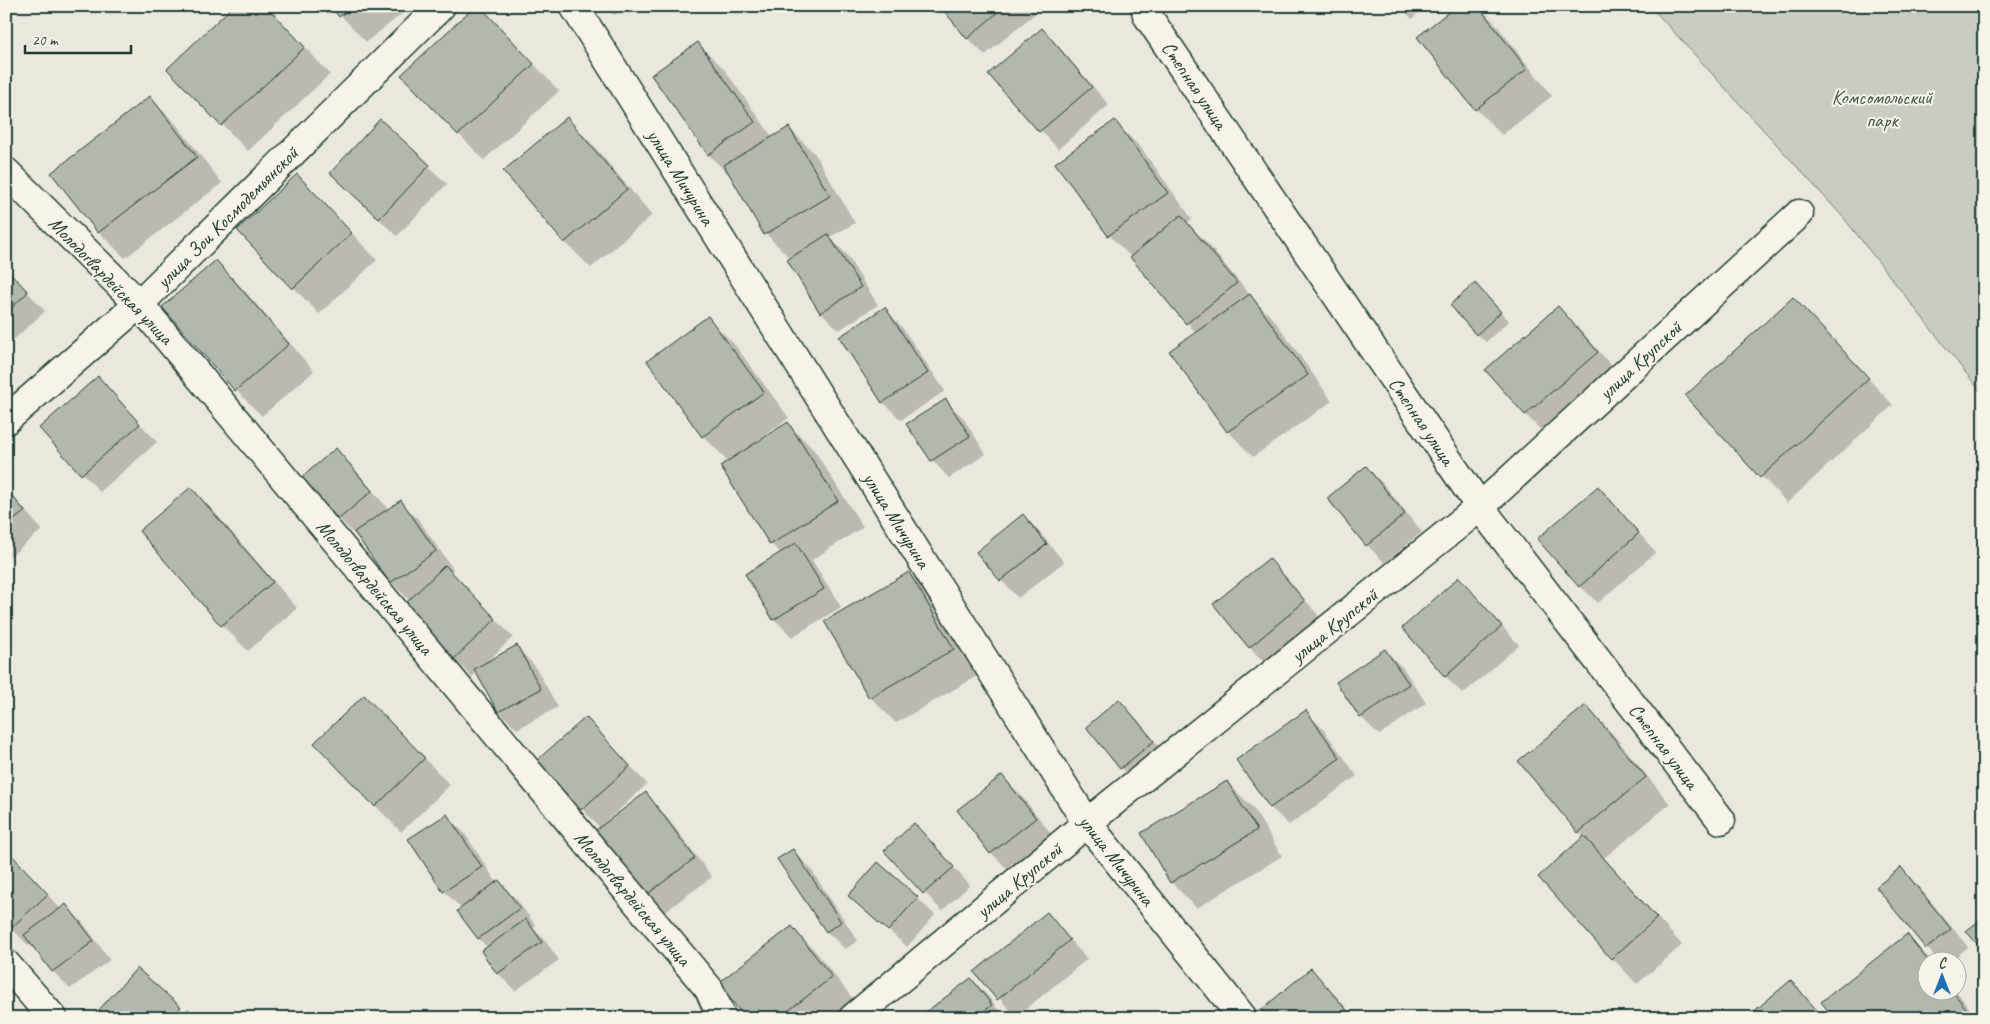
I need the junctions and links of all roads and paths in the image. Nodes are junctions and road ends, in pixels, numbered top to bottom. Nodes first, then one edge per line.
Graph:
1 (441, 6) edge
2 (574, 6) edge
3 (1144, 6) edge
4 (6, 172) edge
5 (1798, 214) dead end
6 (140, 304) junction
7 (6, 420) edge
8 (1480, 506) junction
9 (1721, 820) dead end
10 (1087, 823) junction
11 (6, 964) edge
12 (53, 1018) edge
13 (722, 1018) edge
14 (853, 1018) edge
15 (1243, 1018) edge

1 - 6 street, улица Зои Космодемьянской
2 - 10 street, улица Мичурина
3 - 8 street, Степная улица
4 - 6 street, Молодогвардейская улица
5 - 8 street, улица Крупской
6 - 7 street, улица Зои Космодемьянской
6 - 13 street, Молодогвардейская улица
8 - 9 street, Степная улица
8 - 10 street, улица Крупской
10 - 14 street, улица Крупской
10 - 15 street, улица Мичурина
11 - 12 street

